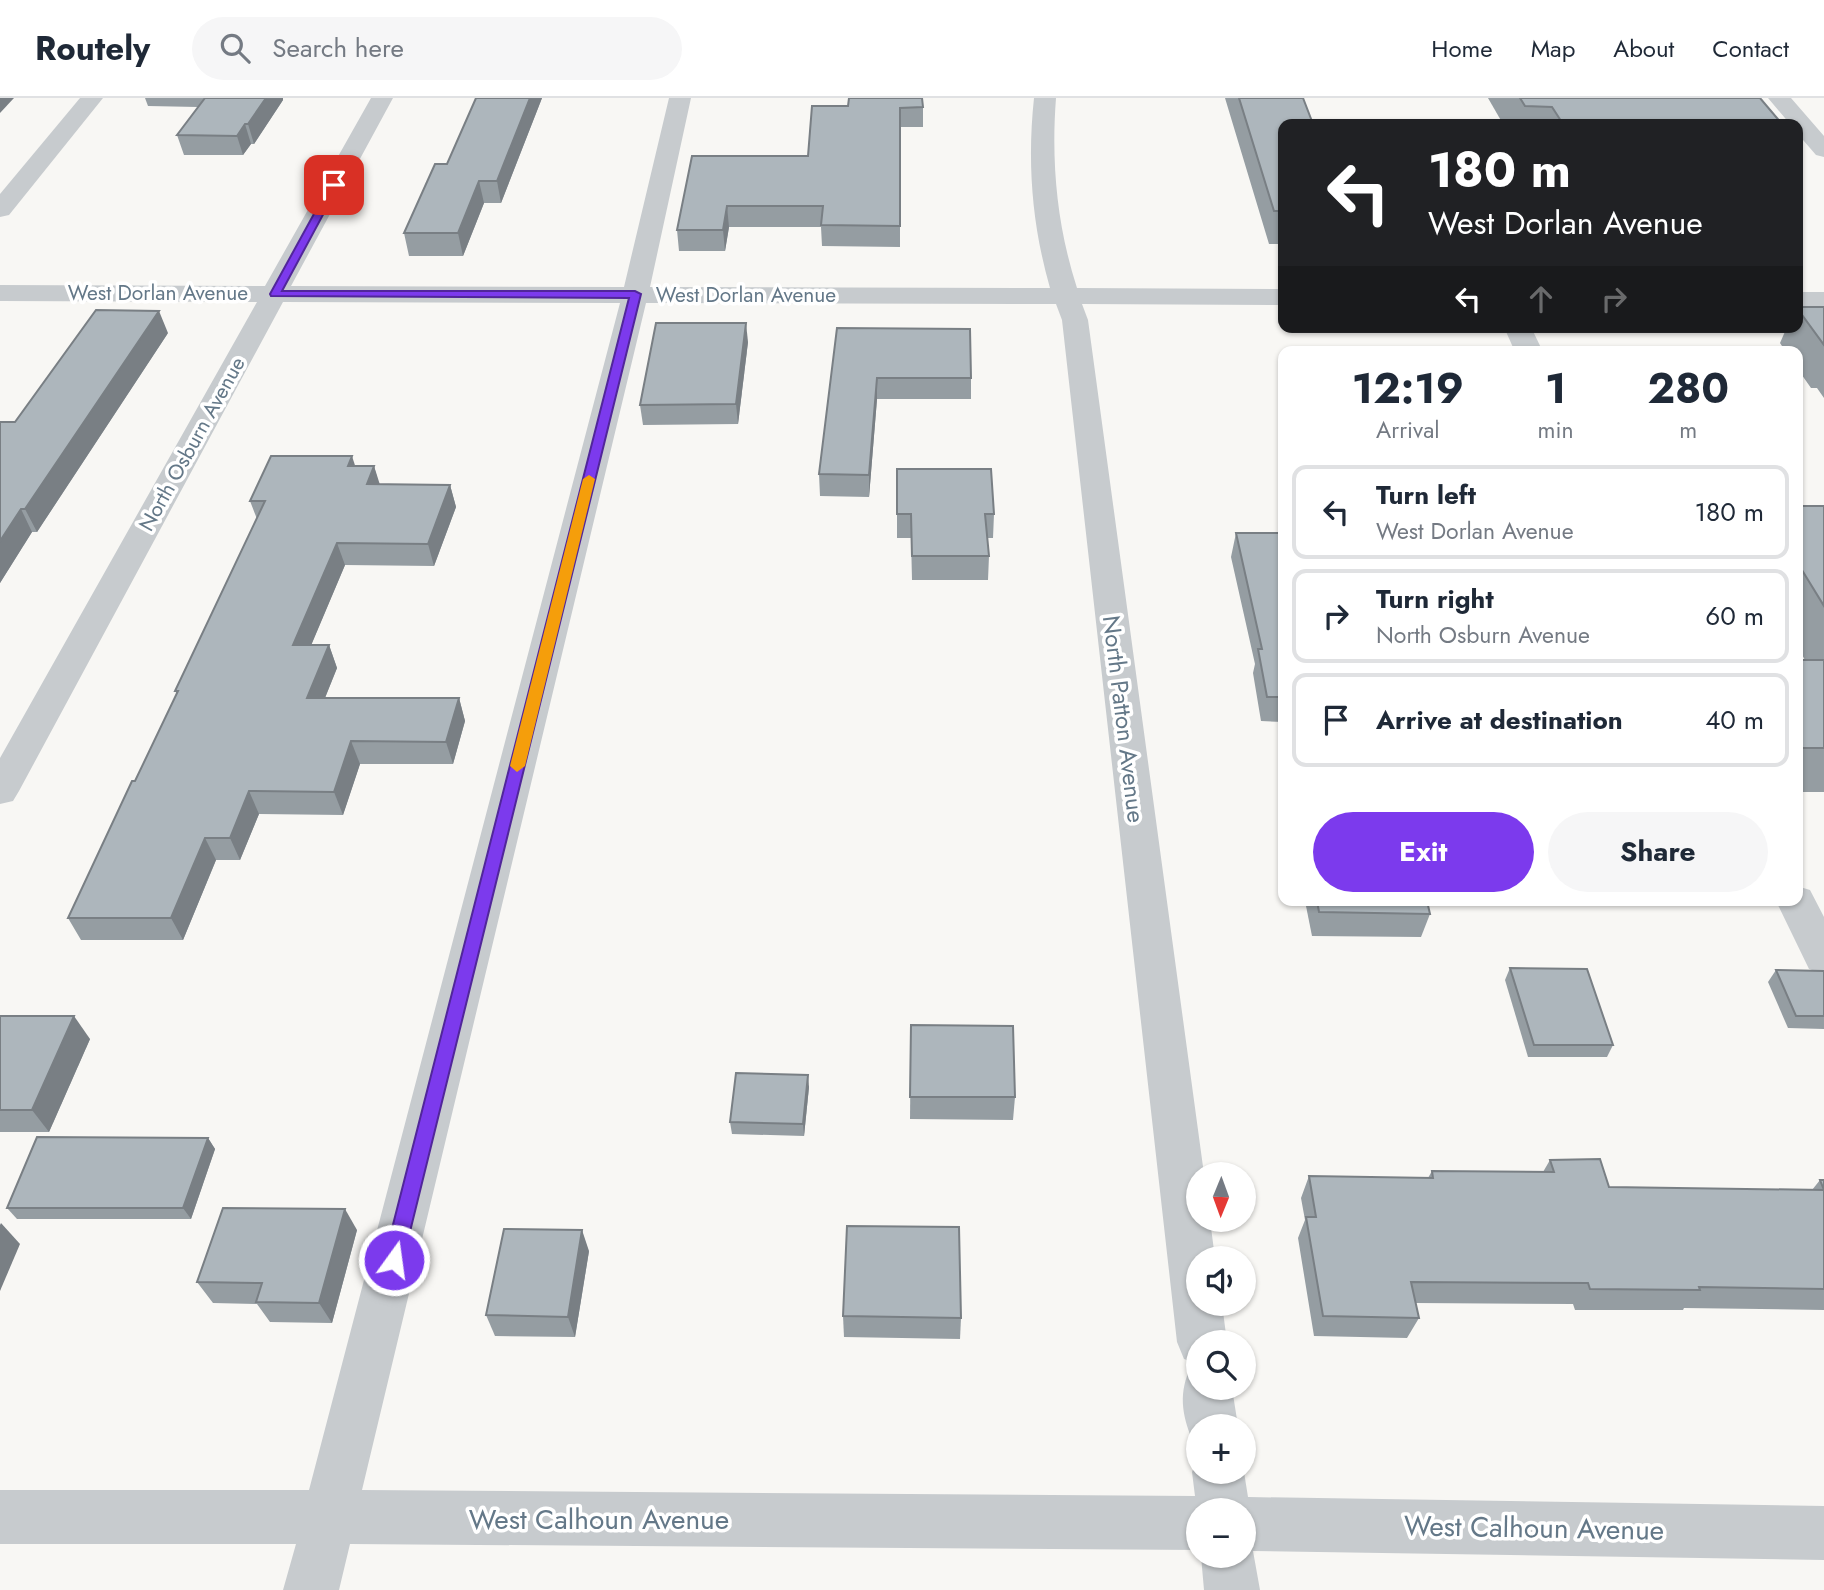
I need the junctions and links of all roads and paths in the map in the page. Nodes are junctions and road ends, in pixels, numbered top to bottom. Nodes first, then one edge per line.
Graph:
1 (92, 98) edge
2 (382, 98) edge
3 (680, 98) edge
4 (1045, 98) edge
5 (1779, 98) edge
6 (1799, 119) edge
7 (1803, 124) edge
8 (1821, 143) edge
9 (0, 210) edge
10 (0, 292) edge
11 (275, 294) junction
12 (635, 294) junction
13 (1065, 296) junction
14 (1278, 297) edge
15 (1803, 300) edge
16 (1824, 300) edge
17 (0, 790) edge
18 (1798, 906) edge
19 (1824, 958) edge
20 (1200, 1330) edge
21 (0, 1517) edge
22 (329, 1517) junction
23 (1186, 1523) edge
24 (1256, 1524) edge
25 (1824, 1533) edge
26 (1229, 1568) edge
27 (311, 1590) edge
28 (1232, 1590) edge

1 - 9 street
2 - 11 street, North Osburn Avenue
3 - 12 street
4 - 13 street, North Patton Avenue
5 - 6 street
7 - 8 street
10 - 11 street, West Dorlan Avenue
11 - 12 street, West Dorlan Avenue
11 - 17 street, North Osburn Avenue
12 - 13 street, West Dorlan Avenue
12 - 22 street
13 - 14 street, West Dorlan Avenue
13 - 20 street, North Patton Avenue
15 - 16 street
18 - 19 street
21 - 22 street, West Calhoun Avenue
22 - 23 street, West Calhoun Avenue
22 - 27 street
24 - 25 street, West Calhoun Avenue
26 - 28 street

